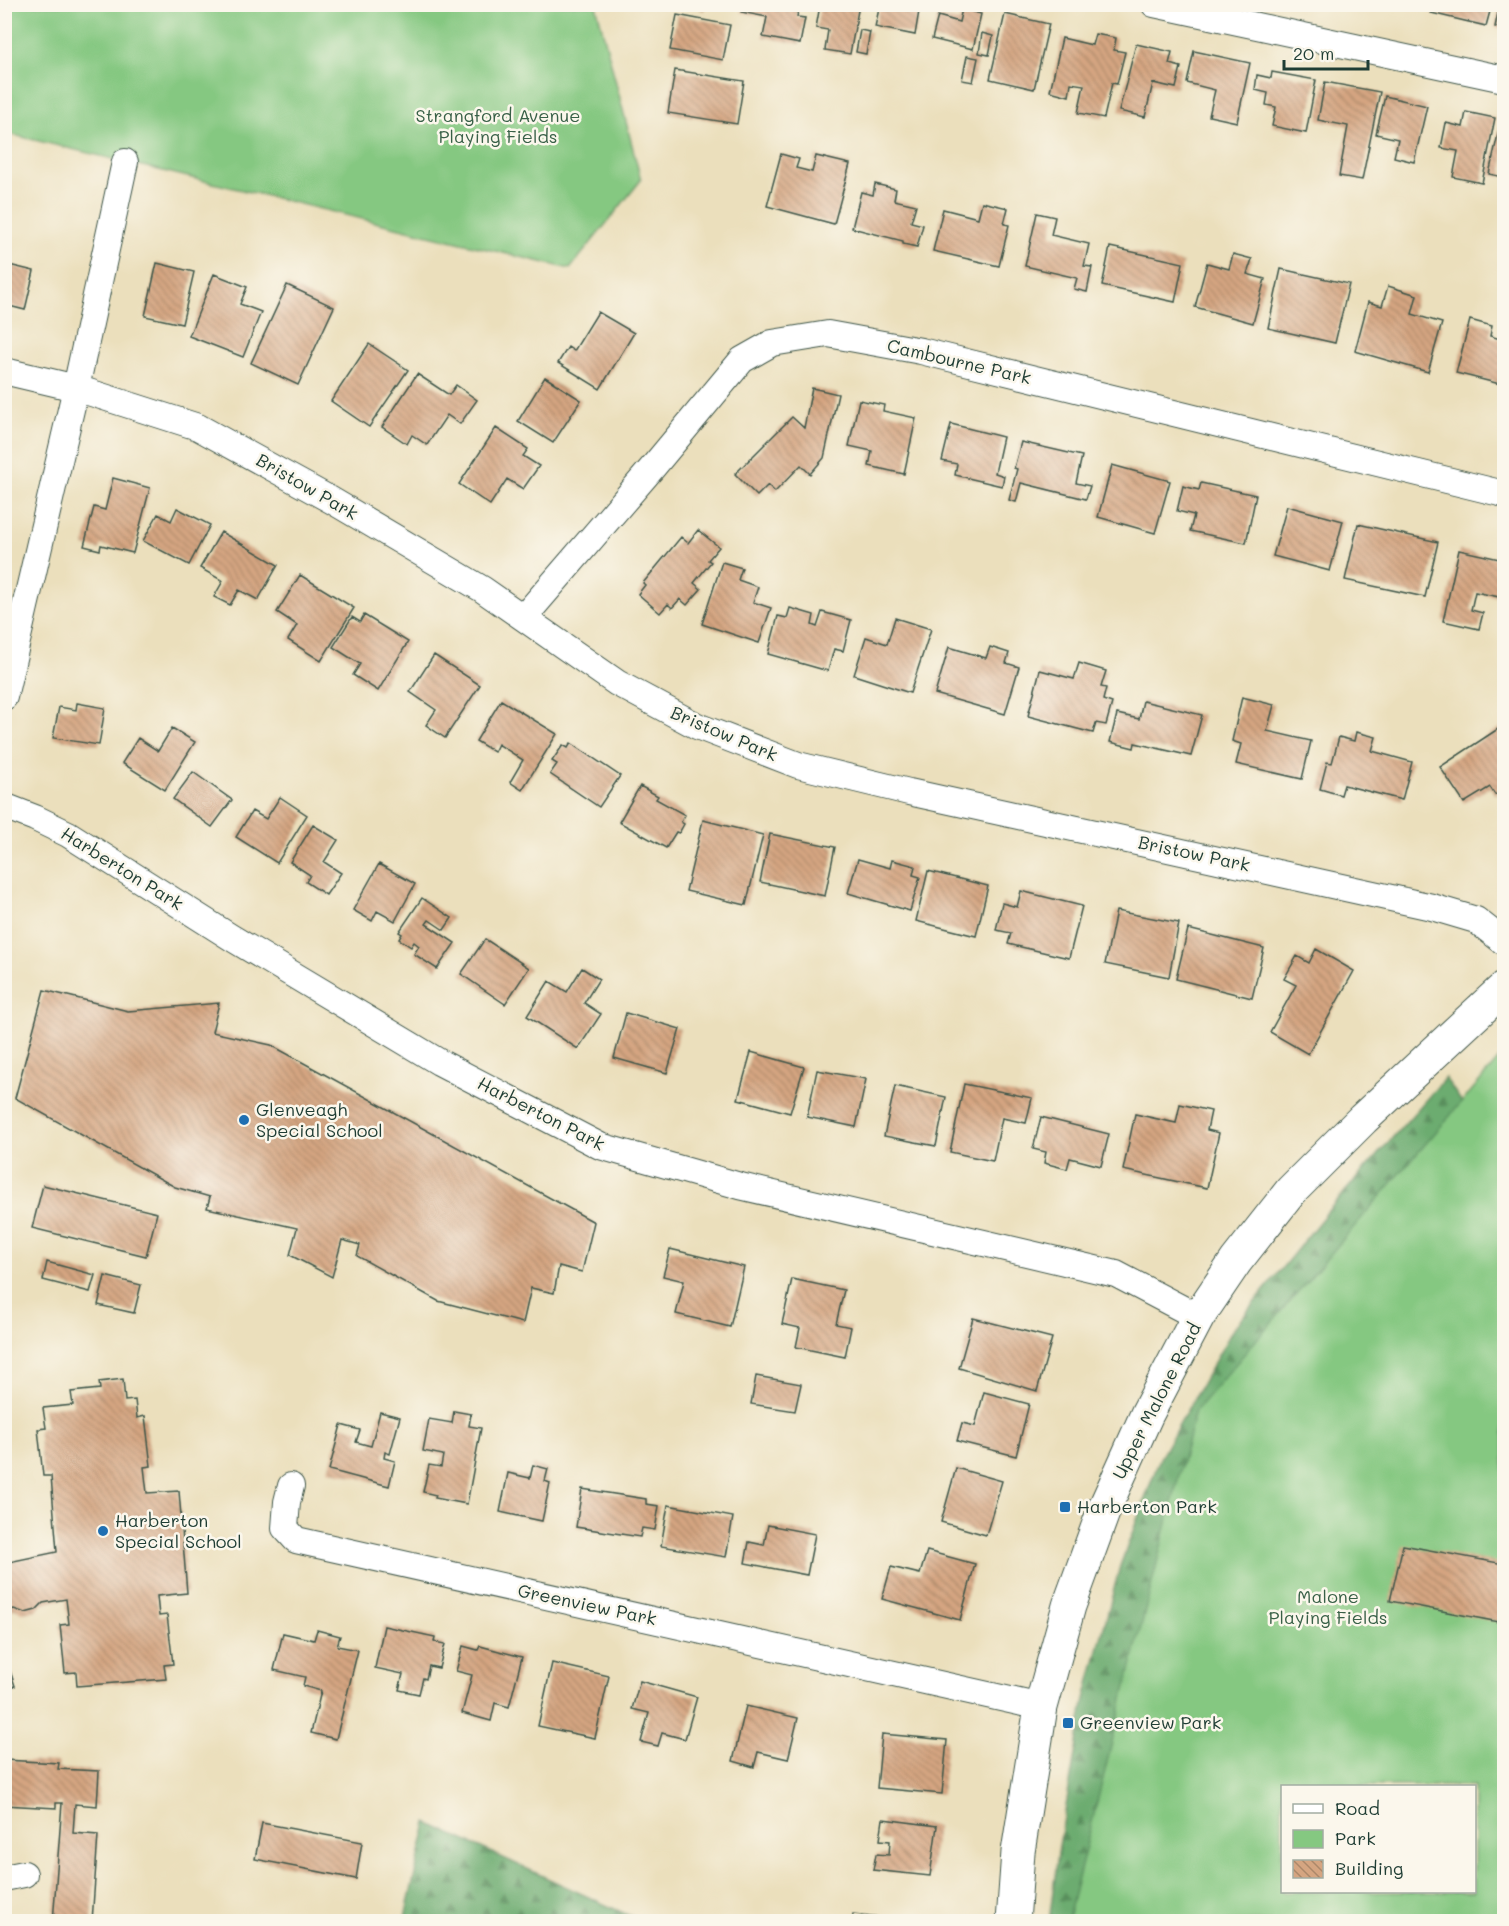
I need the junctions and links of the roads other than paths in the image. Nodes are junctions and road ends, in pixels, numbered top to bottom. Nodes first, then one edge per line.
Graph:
1 (1154, 4) edge
2 (1504, 79) edge
3 (125, 162) dead end
4 (4, 371) edge
5 (76, 388) junction
6 (1504, 494) edge
7 (524, 617) junction
8 (4, 697) edge
9 (4, 806) edge
10 (1504, 942) edge
11 (1504, 988) edge
12 (1198, 1317) junction
13 (291, 1486) dead end
14 (1041, 1707) junction
15 (1013, 1922) edge

1 - 2 street
3 - 5 street
4 - 5 street, Bristow Park
5 - 7 street, Bristow Park
5 - 8 street
6 - 7 street, Cambourne Park
7 - 10 street, Bristow Park
9 - 12 street, Harberton Park
11 - 12 main road, Upper Malone Road
12 - 14 main road, Upper Malone Road
13 - 14 street, Greenview Park
14 - 15 main road, Upper Malone Road

